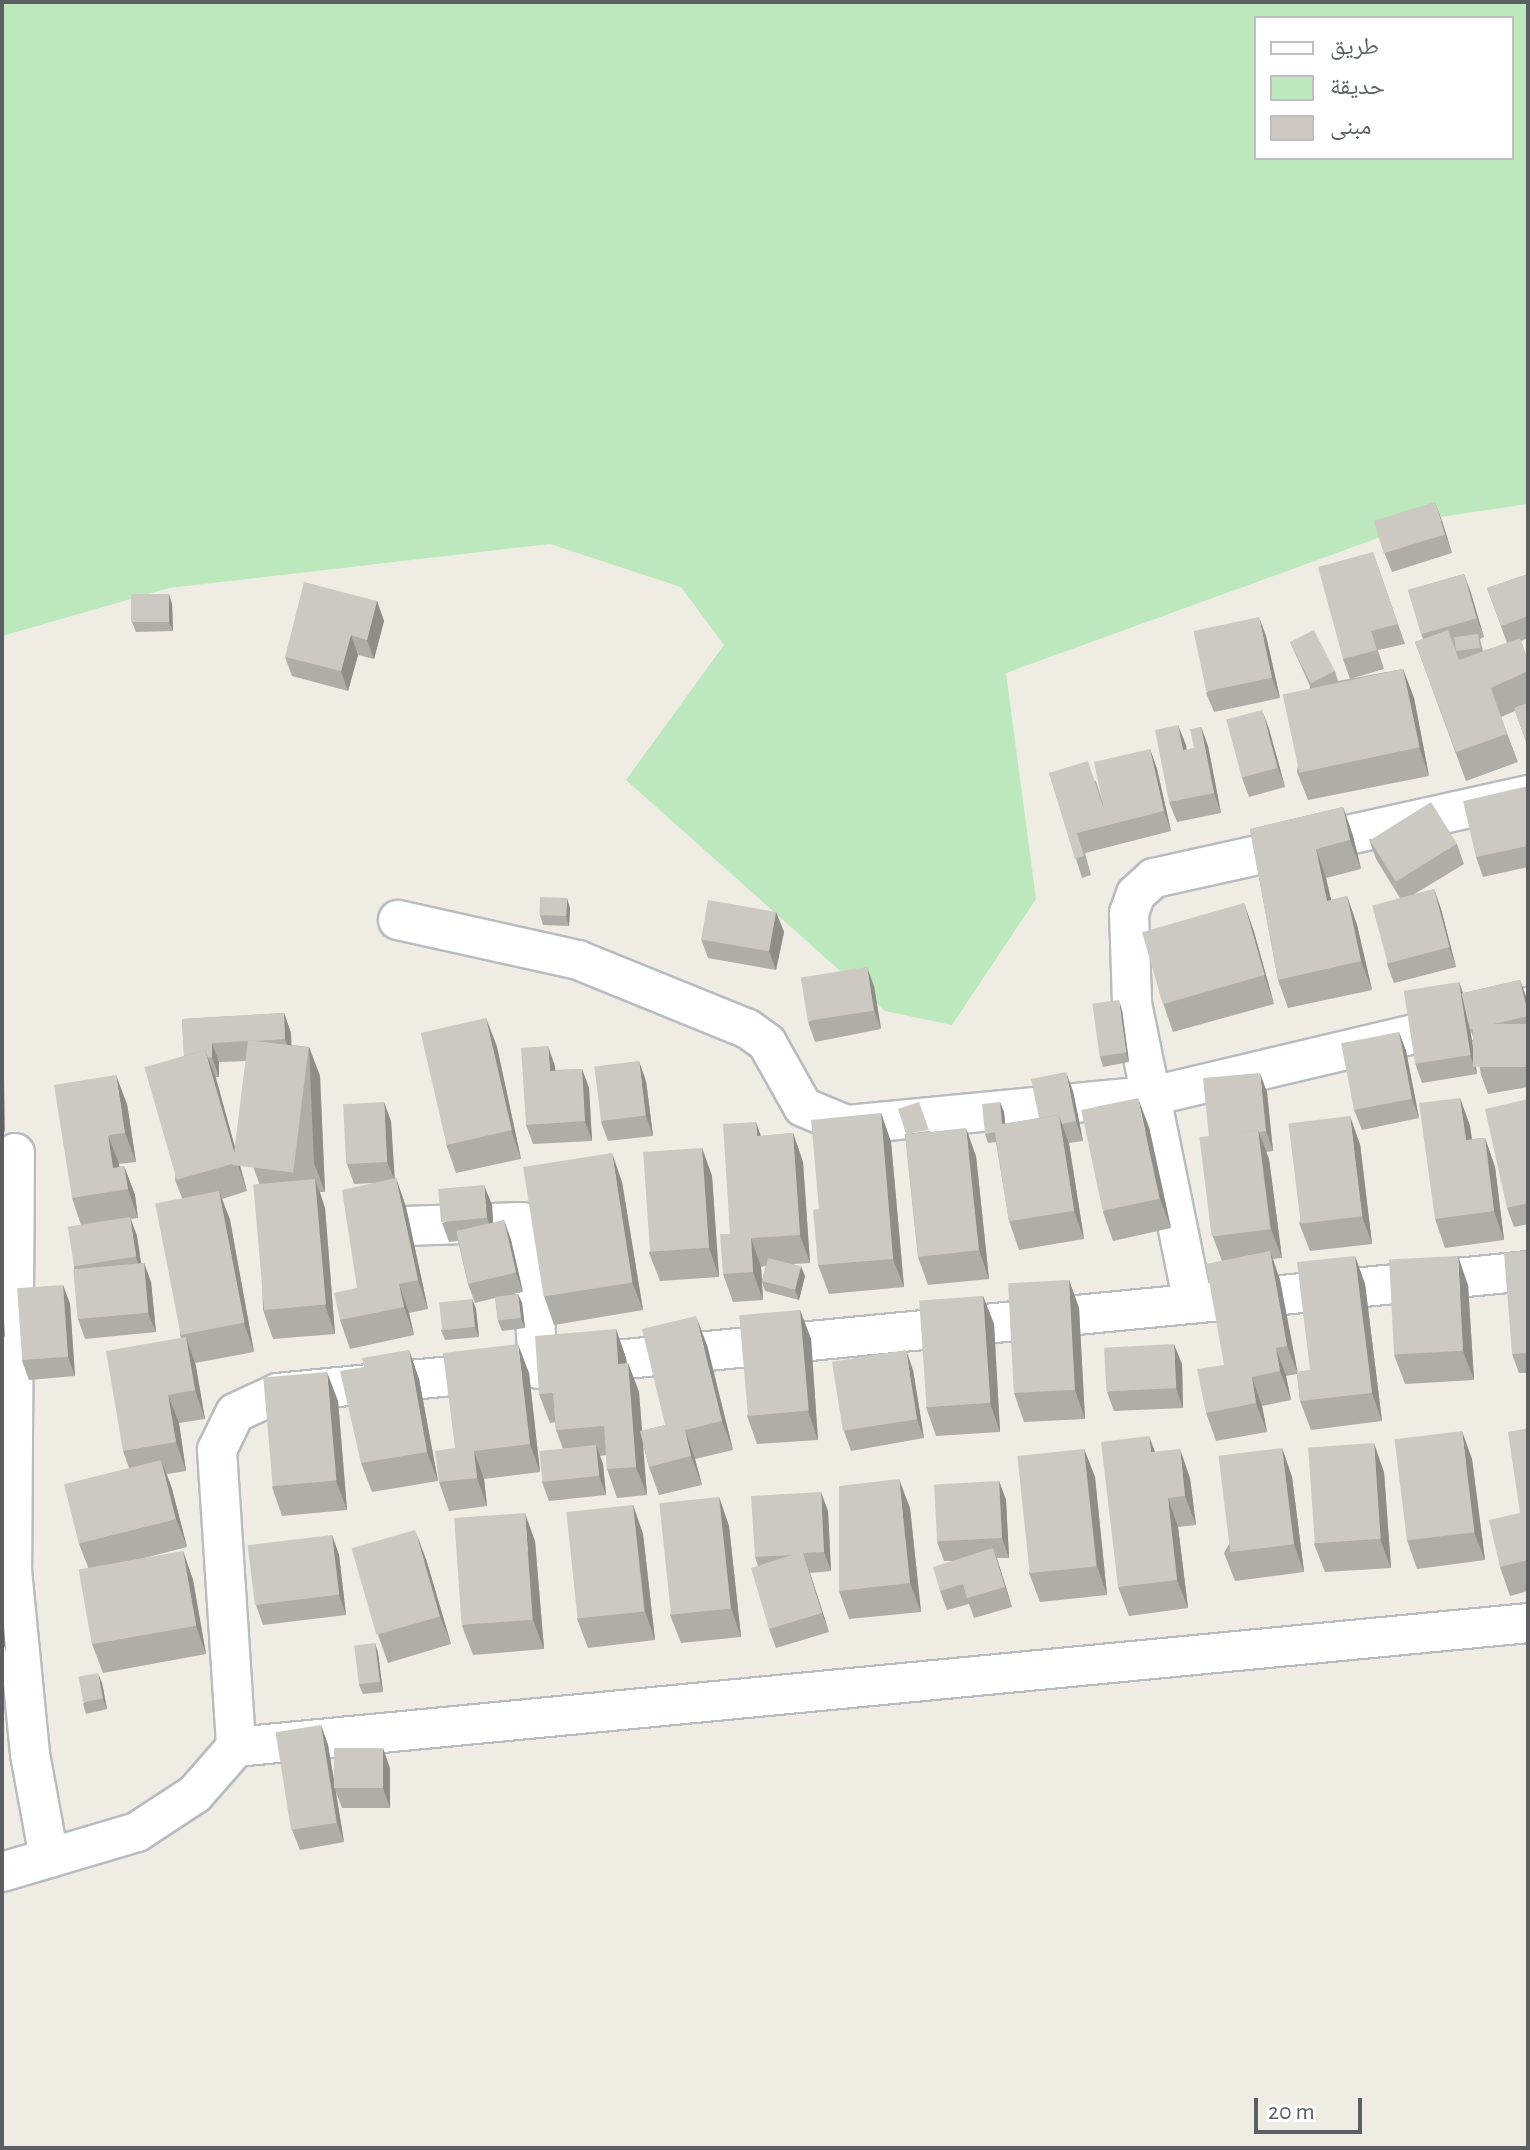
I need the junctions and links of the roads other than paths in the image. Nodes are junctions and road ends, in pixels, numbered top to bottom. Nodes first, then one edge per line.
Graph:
1 (1528, 795) edge
2 (398, 920) dead end
3 (1528, 1007) edge
4 (1156, 1095) junction
5 (15, 1153) dead end
6 (405, 1226) edge
7 (1528, 1271) edge
8 (1193, 1303) junction
9 (538, 1369) junction
10 (1528, 1623) edge
11 (236, 1747) junction
12 (49, 1858) junction
13 (2, 1872) edge

1 - 4 street
2 - 4 street
3 - 4 street
4 - 8 street
5 - 12 street
6 - 9 street
7 - 8 street
8 - 9 street
9 - 11 street
10 - 11 street
11 - 12 street
12 - 13 street

